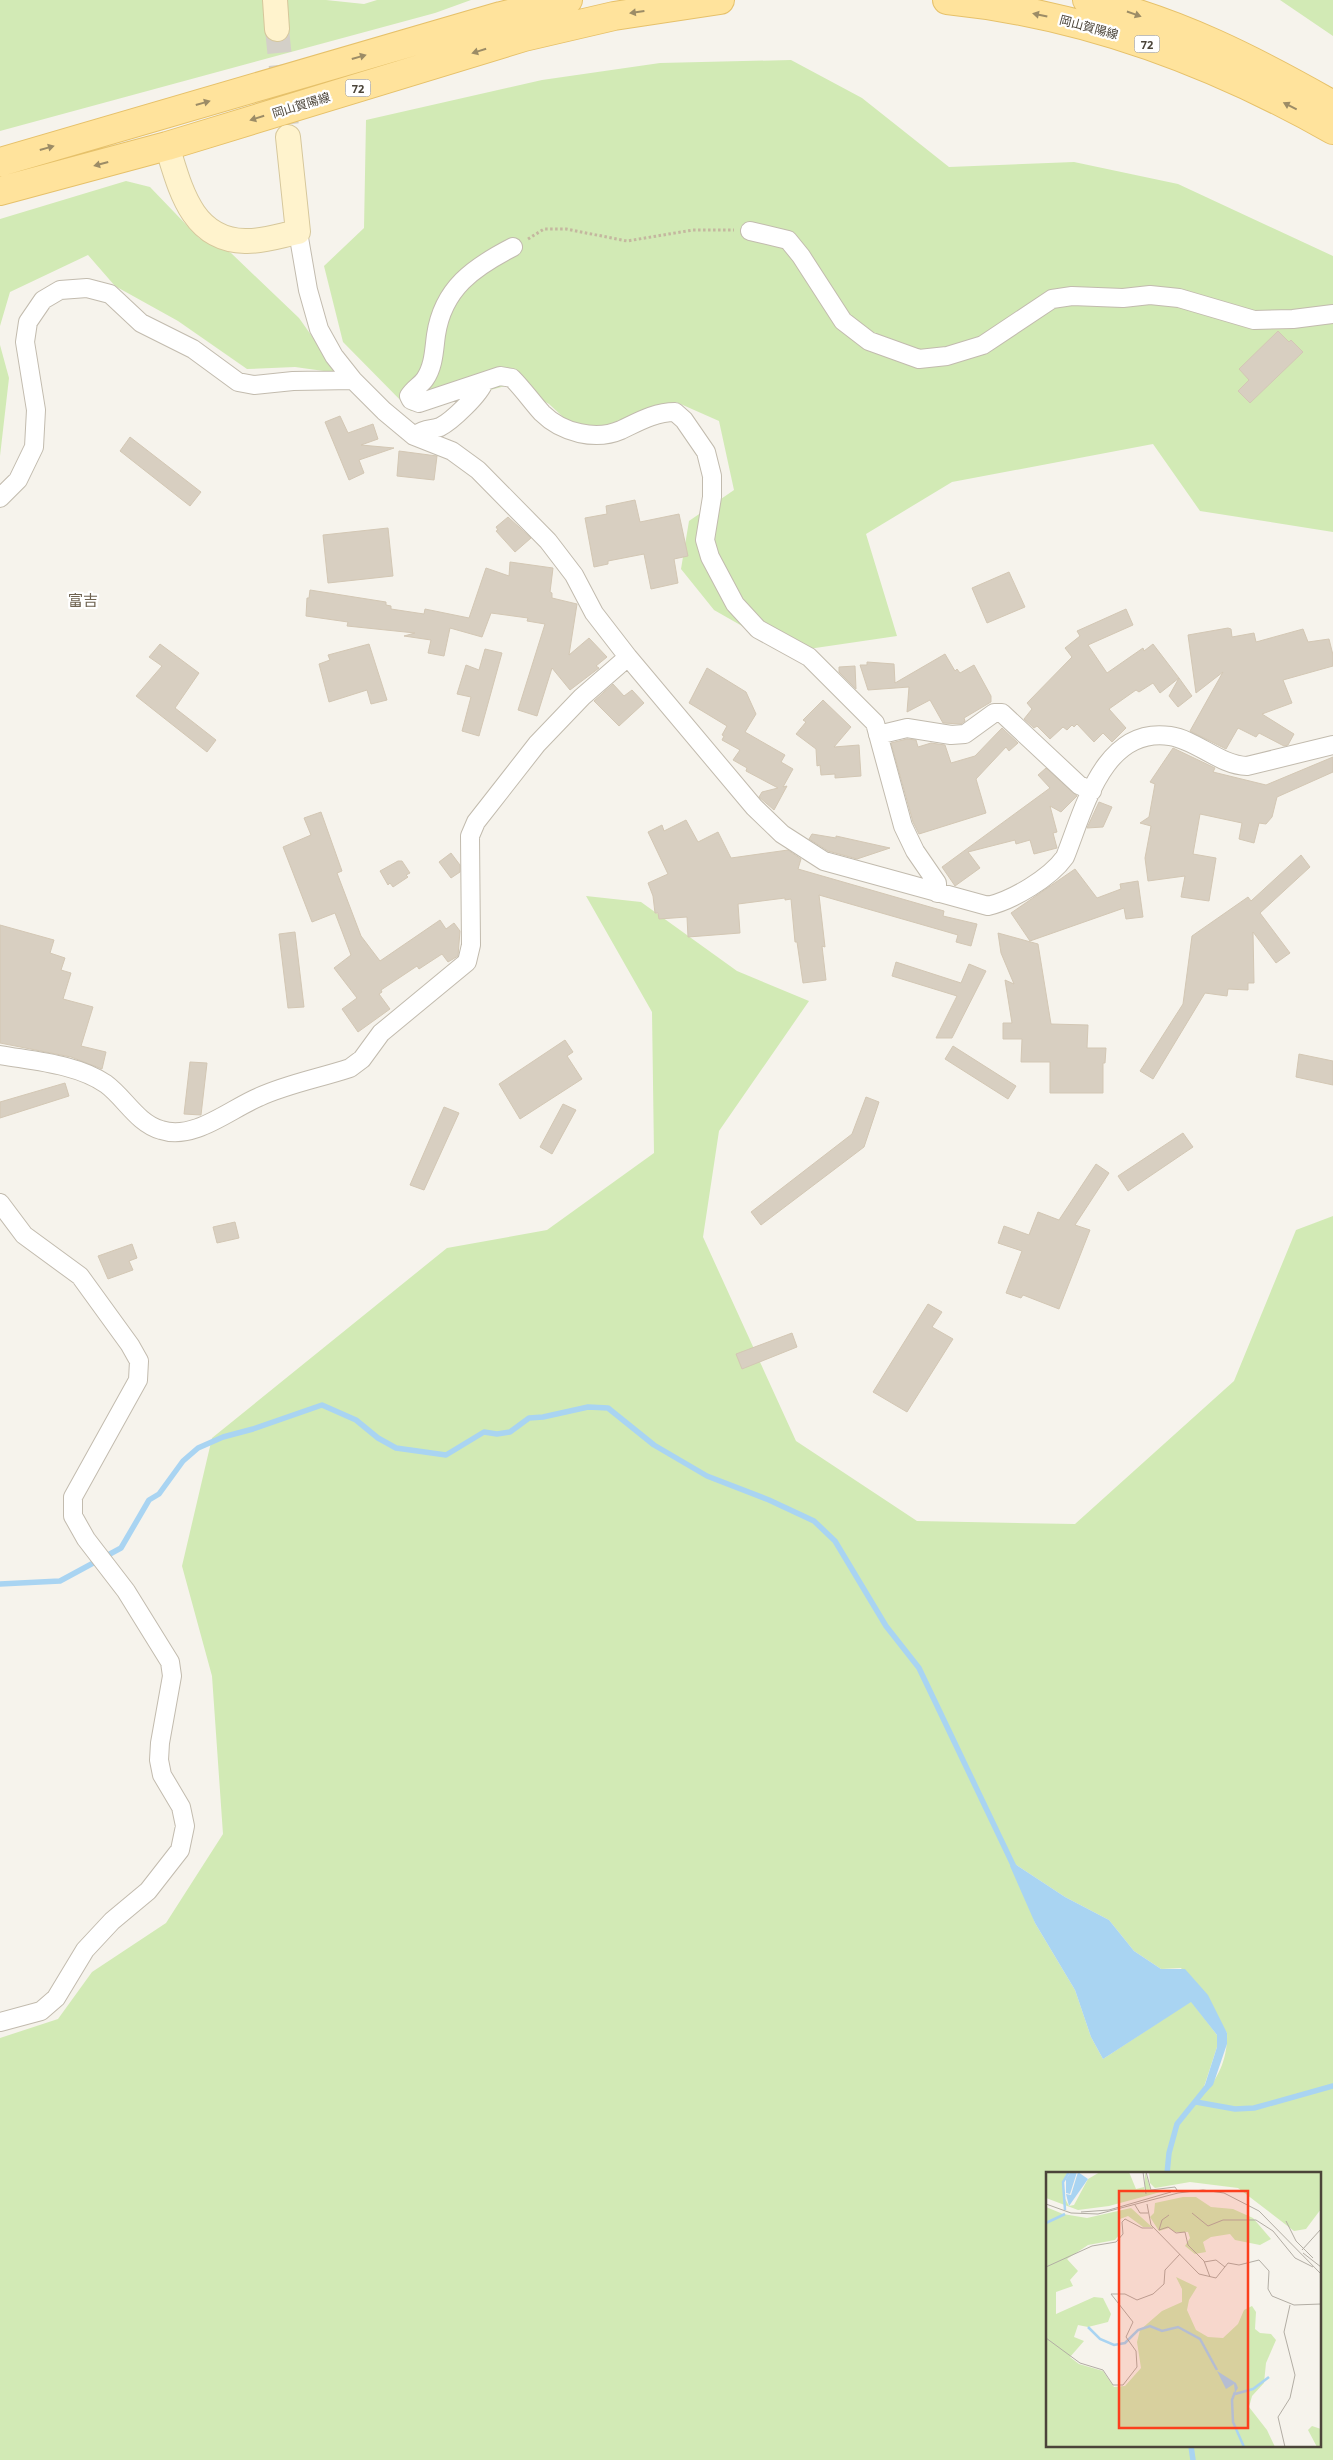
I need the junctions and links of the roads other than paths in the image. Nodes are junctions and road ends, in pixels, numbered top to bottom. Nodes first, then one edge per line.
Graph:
1 (274, 0) edge
2 (568, 0) edge
3 (720, 0) edge
4 (947, 0) edge
5 (1087, 0) edge
6 (278, 28) tunnel mouth
7 (1333, 105) edge
8 (1333, 130) edge
9 (288, 137) tunnel mouth
10 (167, 146) junction
11 (0, 162) edge
12 (0, 191) edge
13 (750, 231) road end
14 (298, 232) junction
15 (513, 247) road end
16 (1333, 314) edge
17 (353, 380) junction
18 (484, 382) junction
19 (414, 436) junction
20 (0, 498) edge
21 (628, 657) junction
22 (878, 735) junction
23 (1333, 745) edge
24 (1092, 791) junction
25 (938, 892) junction
26 (0, 1055) edge
27 (0, 1203) edge
28 (0, 2022) edge

1 - 6 street
11 -> 2 main road, 72
3 -> 10 main road, 岡山賀陽線 / 72
8 -> 4 main road, 岡山賀陽線 / 72
5 -> 7 main road, 岡山賀陽線 / 72
9 - 14 street
10 -> 12 main road, 岡山賀陽線 / 72
10 - 14 street
13 - 16 street
14 - 17 street
15 - 18 street
17 - 19 street
17 - 20 street
18 - 19 street
18 - 22 street
19 - 21 street
21 - 25 street
21 - 26 street
22 - 24 street
22 - 25 street
23 - 24 street
24 - 25 street
27 - 28 street

